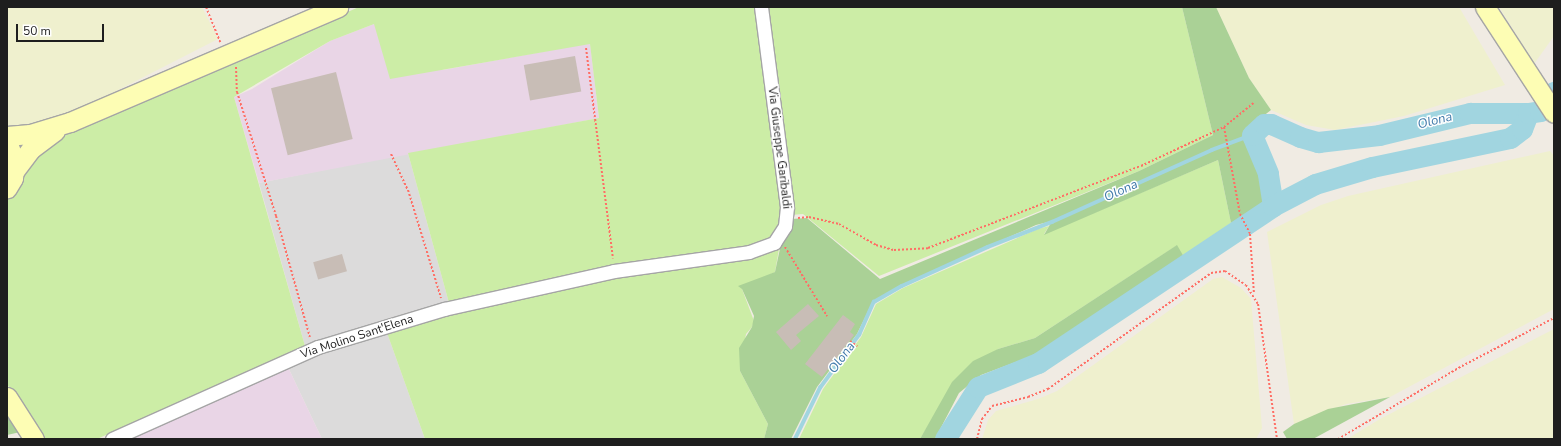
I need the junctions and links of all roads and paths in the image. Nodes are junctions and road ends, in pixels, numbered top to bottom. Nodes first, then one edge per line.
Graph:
1 (206, 7) edge
2 (338, 7) edge
3 (761, 7) edge
4 (1486, 7) edge
5 (586, 48) dead end
6 (231, 54) junction
7 (1254, 103) dead end
8 (1554, 113) edge
9 (70, 122) junction
10 (1224, 127) junction
11 (7, 136) edge
12 (7, 141) edge
13 (391, 154) dead end
14 (15, 170) junction
15 (7, 188) edge
16 (787, 218) junction
17 (779, 238) junction
18 (614, 271) junction
19 (1254, 295) junction
20 (444, 309) junction
21 (827, 316) dead end
22 (1554, 318) edge
23 (850, 341) dead end
24 (857, 346) dead end
25 (313, 349) junction
26 (7, 397) edge
27 (34, 439) edge
28 (112, 439) edge
29 (977, 439) edge
30 (1277, 439) edge
31 (1338, 439) edge

1 - 6 path
2 - 6 street
3 - 16 street, Via Giuseppe Garibaldi
4 - 8 street
5 - 18 path
6 - 9 street
6 - 25 path
7 - 10 path
9 - 11 street
9 - 14 street
10 - 16 path
10 - 19 path
12 - 14 street
13 - 20 path
14 - 15 street
16 - 17 street, Via Giuseppe Garibaldi
17 - 18 street
17 - 21 path
18 - 20 street, Via Molino Sant'Elena
19 - 29 path
19 - 30 path
20 - 25 street, Via Molino Sant'Elena
22 - 31 path
23 - 24 path
25 - 28 street, Via Molino Sant'Elena
26 - 27 street

